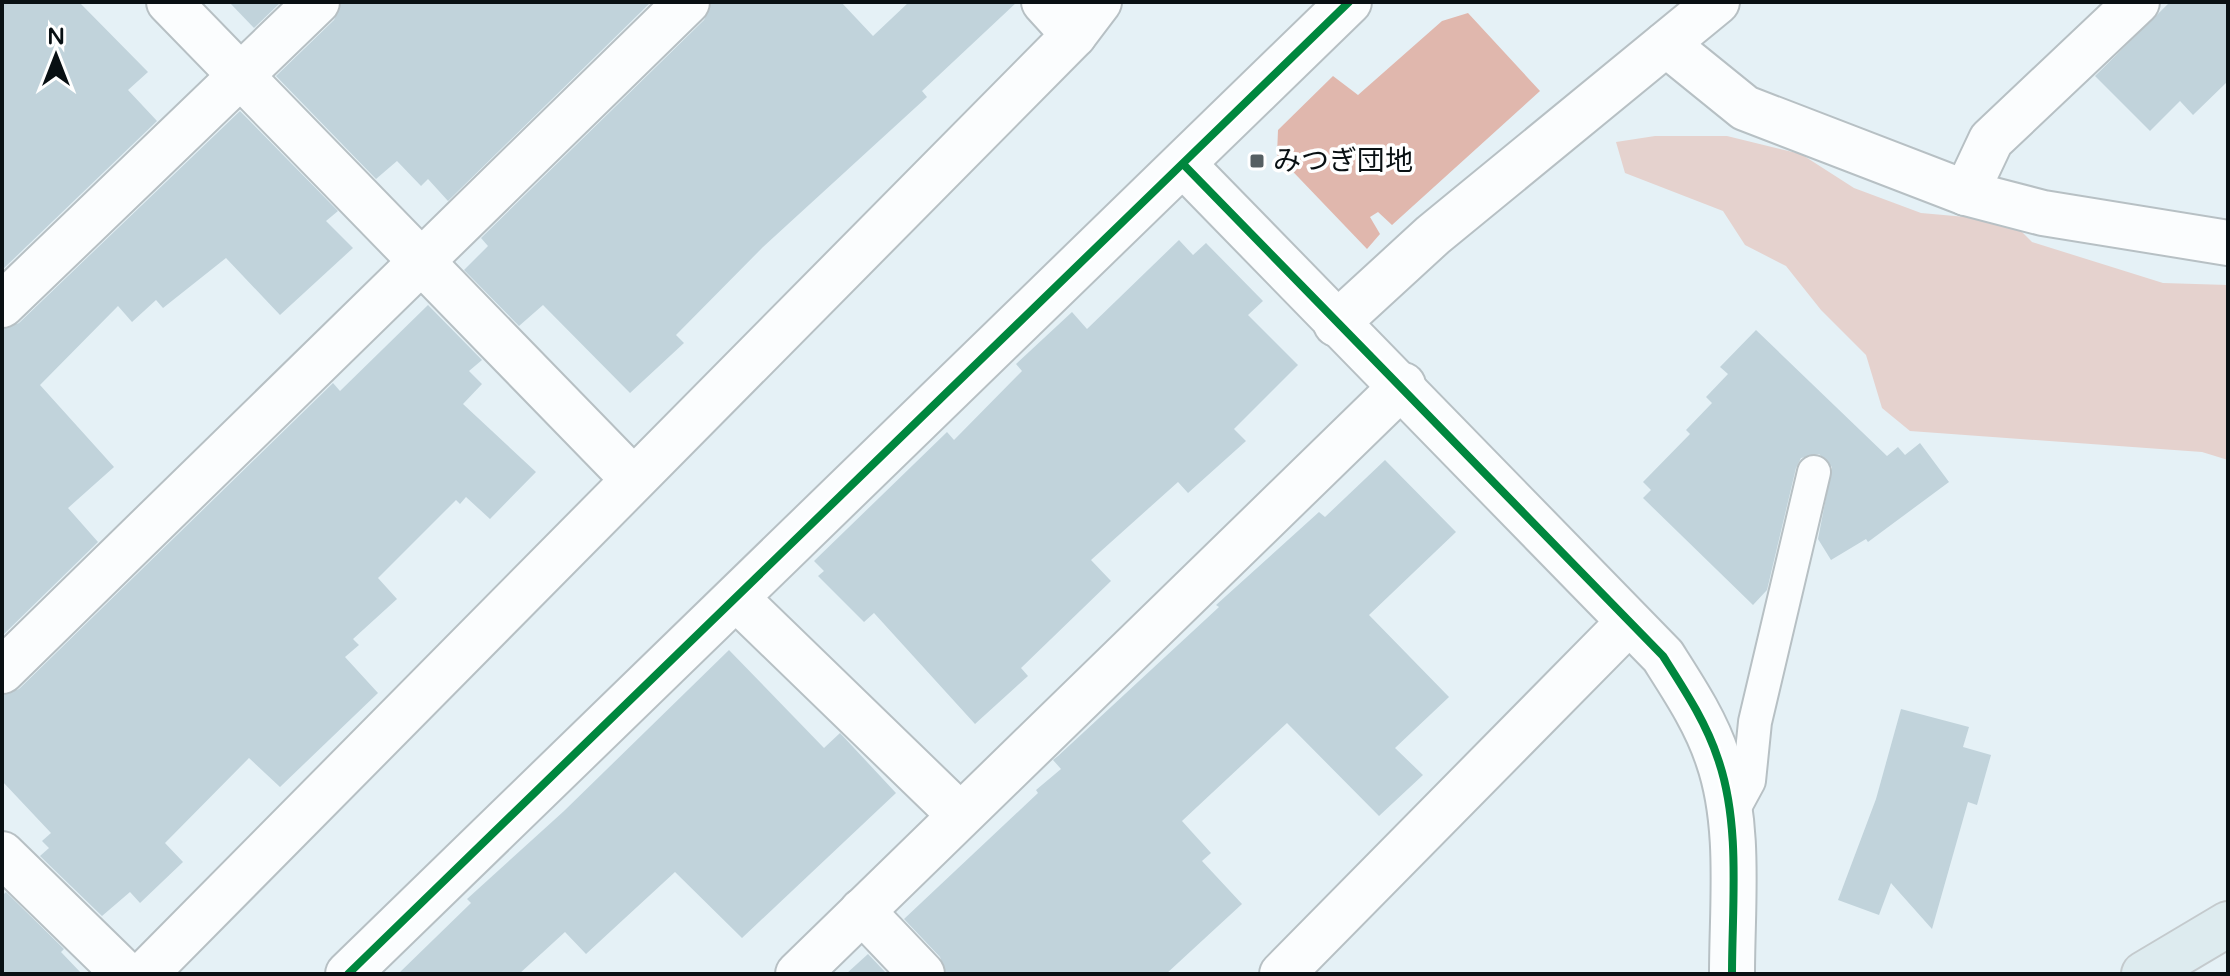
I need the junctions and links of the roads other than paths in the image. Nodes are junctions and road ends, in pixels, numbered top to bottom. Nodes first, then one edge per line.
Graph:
1 (169, 2) edge
2 (317, 2) edge
3 (687, 2) edge
4 (1044, 2) edge
5 (1349, 2) edge
6 (1717, 2) edge
7 (2137, 2) edge
8 (1087, 18) edge
9 (1666, 44) junction
10 (240, 76) junction
11 (1183, 164) junction
12 (1966, 193) junction
13 (2228, 243) edge
14 (423, 264) junction
15 (2, 305) edge
16 (1336, 324) junction
17 (1403, 385) junction
18 (1814, 472) dead end
19 (633, 479) junction
20 (736, 598) junction
21 (1629, 622) junction
22 (2, 671) edge
23 (960, 815) junction
24 (1730, 816) junction
25 (2, 854) edge
26 (862, 911) junction
27 (2228, 924) edge
28 (125, 974) edge
29 (145, 974) edge
30 (348, 974) edge
31 (798, 974) edge
32 (922, 974) edge
33 (1282, 974) edge
34 (1732, 974) edge
35 (2144, 974) edge

1 - 10 street
2 - 10 street
3 - 14 street
4 - 8 street
5 - 11 street
6 - 9 street
7 - 12 street
8 - 19 street
9 - 12 street
9 - 16 street
10 - 14 street
10 - 15 street
11 - 16 street
11 - 20 street
12 - 13 street
14 - 19 street
14 - 22 street
16 - 17 street
17 - 21 street
17 - 23 street
18 - 24 lane
19 - 29 street
20 - 23 street
20 - 30 street
21 - 24 street
21 - 33 street
23 - 26 street
24 - 34 street
25 - 28 street
26 - 31 street
26 - 32 street
27 - 35 main road

